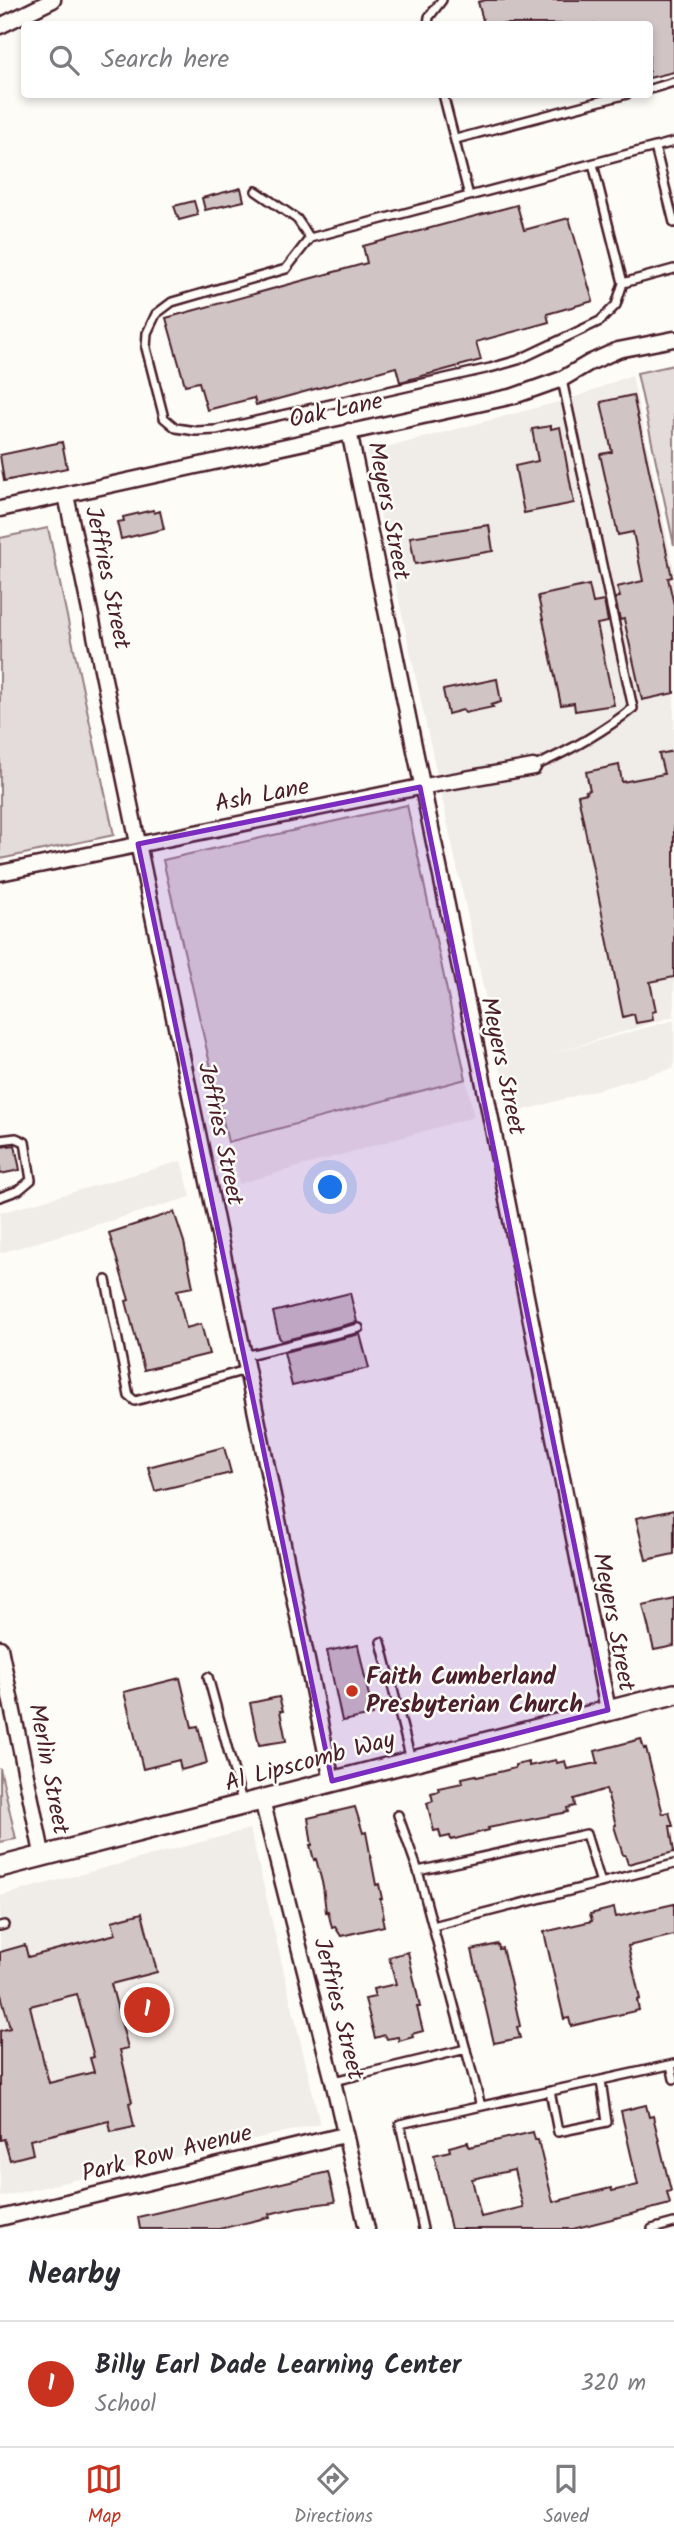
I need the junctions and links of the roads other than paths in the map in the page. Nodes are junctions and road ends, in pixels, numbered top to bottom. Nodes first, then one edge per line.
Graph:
1 (53, 0) edge
2 (442, 0) edge
3 (428, 21) edge
4 (0, 26) edge
5 (674, 82) edge
6 (653, 88) edge
7 (444, 98) edge
8 (612, 98) edge
9 (456, 139) junction
10 (674, 142) edge
11 (655, 147) junction
12 (593, 164) junction
13 (256, 191) dead end
14 (469, 196) junction
15 (674, 223) edge
16 (310, 238) junction
17 (674, 269) edge
18 (623, 283) junction
19 (674, 339) edge
20 (562, 379) junction
21 (349, 431) junction
22 (66, 495) junction
23 (0, 509) edge
24 (533, 767) joint
25 (420, 787) junction
26 (138, 844) junction
27 (0, 873) edge
28 (0, 1140) edge
29 (0, 1197) edge
30 (106, 1280) dead end
31 (359, 1328) dead end
32 (245, 1363) junction
33 (381, 1642) dead end
34 (0, 1648) edge
35 (208, 1677) dead end
36 (4, 1691) edge
37 (674, 1694) edge
38 (607, 1710) junction
39 (411, 1761) junction
40 (332, 1781) junction
41 (252, 1803) junction
42 (398, 1815) dead end
43 (43, 1858) junction
44 (674, 1864) edge
45 (0, 1867) edge
46 (418, 1871) junction
47 (601, 1883) junction
48 (433, 1926) junction
49 (466, 2049) junction
50 (672, 2065) edge
51 (674, 2079) edge
52 (601, 2080) junction
53 (333, 2081) junction
54 (550, 2091) junction
55 (481, 2106) junction
56 (344, 2134) junction
57 (0, 2218) edge
58 (674, 2223) edge
59 (367, 2229) edge
60 (423, 2229) edge
61 (652, 2229) edge

1 - 4 street
2 - 3 lane
5 - 6 lane
7 - 9 lane
8 - 9 lane
9 - 14 lane
10 - 11 lane
11 - 12 lane
11 - 15 lane
12 - 14 lane
12 - 18 lane
13 - 16 lane
14 - 16 lane
16 - 18 lane
17 - 18 lane
19 - 20 street, Oak Lane
20 - 21 street, Oak Lane
20 - 24 lane
21 - 22 street, Oak Lane
21 - 25 street, Meyers Street
22 - 23 street, Oak Lane
22 - 26 street, Jeffries Street
24 - 25 street, Ash Lane
25 - 26 street, Ash Lane
25 - 38 street, Meyers Street
26 - 27 street, Ash Lane
26 - 32 street, Jeffries Street
28 - 29 lane
30 - 32 lane
31 - 32 lane
32 - 40 street, Jeffries Street
33 - 39 lane
34 - 36 street, Merlin Street
35 - 41 lane
36 - 43 street, Merlin Street
37 - 38 street, Al Lipscomb Way
38 - 39 street, Al Lipscomb Way
39 - 40 street, Al Lipscomb Way
40 - 41 street, Al Lipscomb Way
41 - 43 street, Al Lipscomb Way
41 - 53 street, Jeffries Street
42 - 46 lane
43 - 45 street, Al Lipscomb Way
44 - 47 lane
46 - 47 lane
46 - 48 lane
47 - 48 lane
48 - 49 lane
49 - 53 lane
49 - 55 lane
50 - 51 lane
50 - 52 lane
52 - 54 lane
52 - 54 lane
53 - 56 street, Jeffries Street
54 - 55 lane
55 - 60 lane
56 - 57 street, Park Row Avenue
56 - 59 street, Jeffries Street
58 - 61 lane

